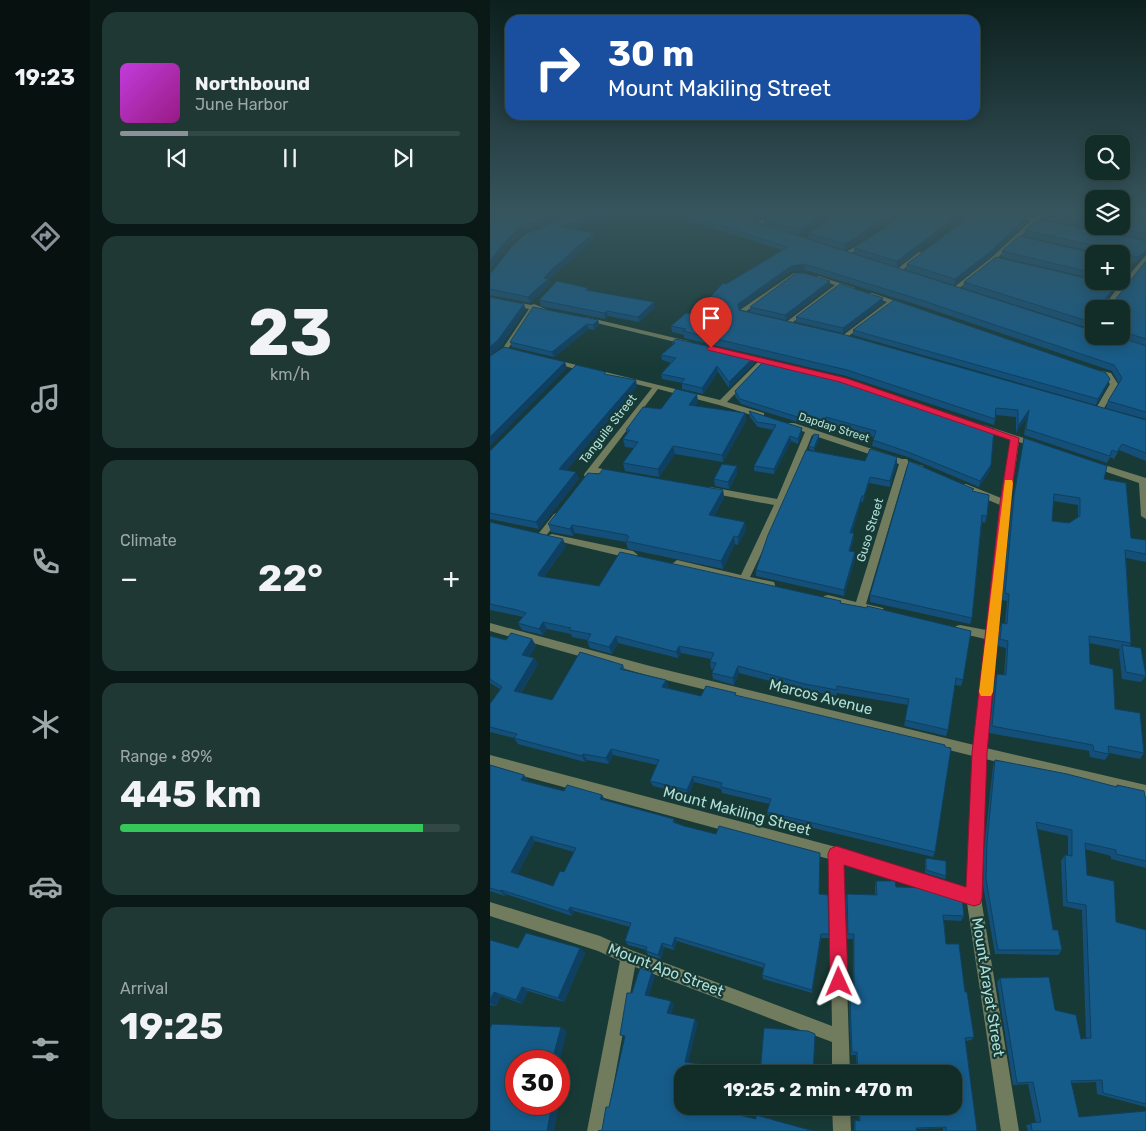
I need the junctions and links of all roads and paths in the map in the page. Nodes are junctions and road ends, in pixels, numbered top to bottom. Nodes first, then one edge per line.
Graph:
1 (908, 264) edge
2 (987, 264) edge
3 (1141, 264) edge
4 (1130, 265) edge
5 (1138, 267) junction
6 (889, 268) edge
7 (898, 271) junction
8 (906, 273) edge
9 (804, 274) edge
10 (813, 276) edge
11 (1130, 277) edge
12 (840, 284) junction
13 (947, 286) edge
14 (955, 289) junction
15 (858, 290) edge
16 (1119, 290) edge
17 (965, 292) edge
18 (866, 293) edge
19 (490, 299) edge
20 (1112, 300) edge
21 (892, 301) junction
22 (536, 304) junction
23 (915, 308) edge
24 (552, 311) edge
25 (579, 317) edge
26 (761, 318) edge
27 (778, 322) edge
28 (835, 335) edge
29 (844, 336) junction
30 (853, 339) edge
31 (698, 345) edge
32 (505, 348) junction
33 (514, 351) edge
34 (735, 354) edge
35 (550, 359) edge
36 (763, 360) junction
37 (490, 362) edge
38 (780, 365) edge
39 (1090, 369) edge
40 (657, 386) junction
41 (722, 403) junction
42 (1089, 407) edge
43 (1099, 410) junction
44 (1108, 412) edge
45 (766, 417) edge
46 (784, 422) edge
47 (970, 423) edge
48 (810, 431) junction
49 (1015, 438) junction
50 (1042, 447) edge
51 (904, 461) junction
52 (1088, 462) edge
53 (592, 470) junction
54 (932, 473) edge
55 (620, 475) edge
56 (950, 480) edge
57 (1144, 481) edge
58 (581, 484) edge
59 (695, 488) edge
60 (780, 503) junction
61 (1005, 503) junction
62 (564, 506) edge
63 (1146, 516) edge
64 (648, 558) edge
65 (667, 562) edge
66 (744, 579) junction
67 (782, 588) edge
68 (821, 597) edge
69 (860, 607) junction
70 (888, 613) edge
71 (945, 626) edge
72 (490, 627) edge
73 (992, 636) junction
74 (980, 753) junction
75 (490, 761) edge
76 (1146, 791) edge
77 (836, 854) junction
78 (974, 898) junction
79 (490, 909) edge
80 (629, 957) junction
81 (840, 1037) junction
82 (841, 1065) edge
83 (842, 1115) edge
84 (596, 1131) edge
85 (842, 1131) edge
86 (1010, 1131) edge

1 - 7 street
2 - 14 street
3 - 5 street
4 - 5 street
5 - 11 street
6 - 7 street
7 - 8 street
9 - 26 street
10 - 12 street
12 - 15 street
12 - 27 street
13 - 14 street
14 - 17 street
16 - 20 street
18 - 21 street
19 - 22 street
21 - 23 street
21 - 29 street
22 - 24 street
22 - 32 street
25 - 31 street
28 - 29 street
29 - 30 street
32 - 33 street
32 - 37 street
34 - 36 street
35 - 40 street
36 - 38 street
36 - 41 street
39 - 43 street
40 - 41 street
40 - 53 street, Tanguile Street
41 - 45 street
42 - 43 street
43 - 44 street
46 - 48 street, Dapdap Street
47 - 49 street
48 - 51 street, Dapdap Street
48 - 60 street
49 - 50 street
49 - 61 street, Mount Arayat Street
51 - 54 street, Dapdap Street
51 - 69 street, Guso Street
52 - 57 street
53 - 55 street
53 - 58 street, Tanguile Street
56 - 61 street
57 - 63 street
59 - 60 street
60 - 66 street
61 - 73 street, Mount Arayat Street
62 - 64 street
65 - 66 street
66 - 67 street
68 - 69 street
69 - 70 street
71 - 73 street
72 - 74 street, Marcos Avenue
73 - 74 street, Mount Arayat Street
74 - 76 street, Marcos Avenue
74 - 78 street, Mount Arayat Street
75 - 77 street, Mount Makiling Street
77 - 78 street, Mount Makiling Street
77 - 81 street
78 - 86 street, Mount Arayat Street
79 - 80 street, Mount Apo Street
80 - 81 street, Mount Apo Street
80 - 84 street
81 - 82 street
83 - 85 street

